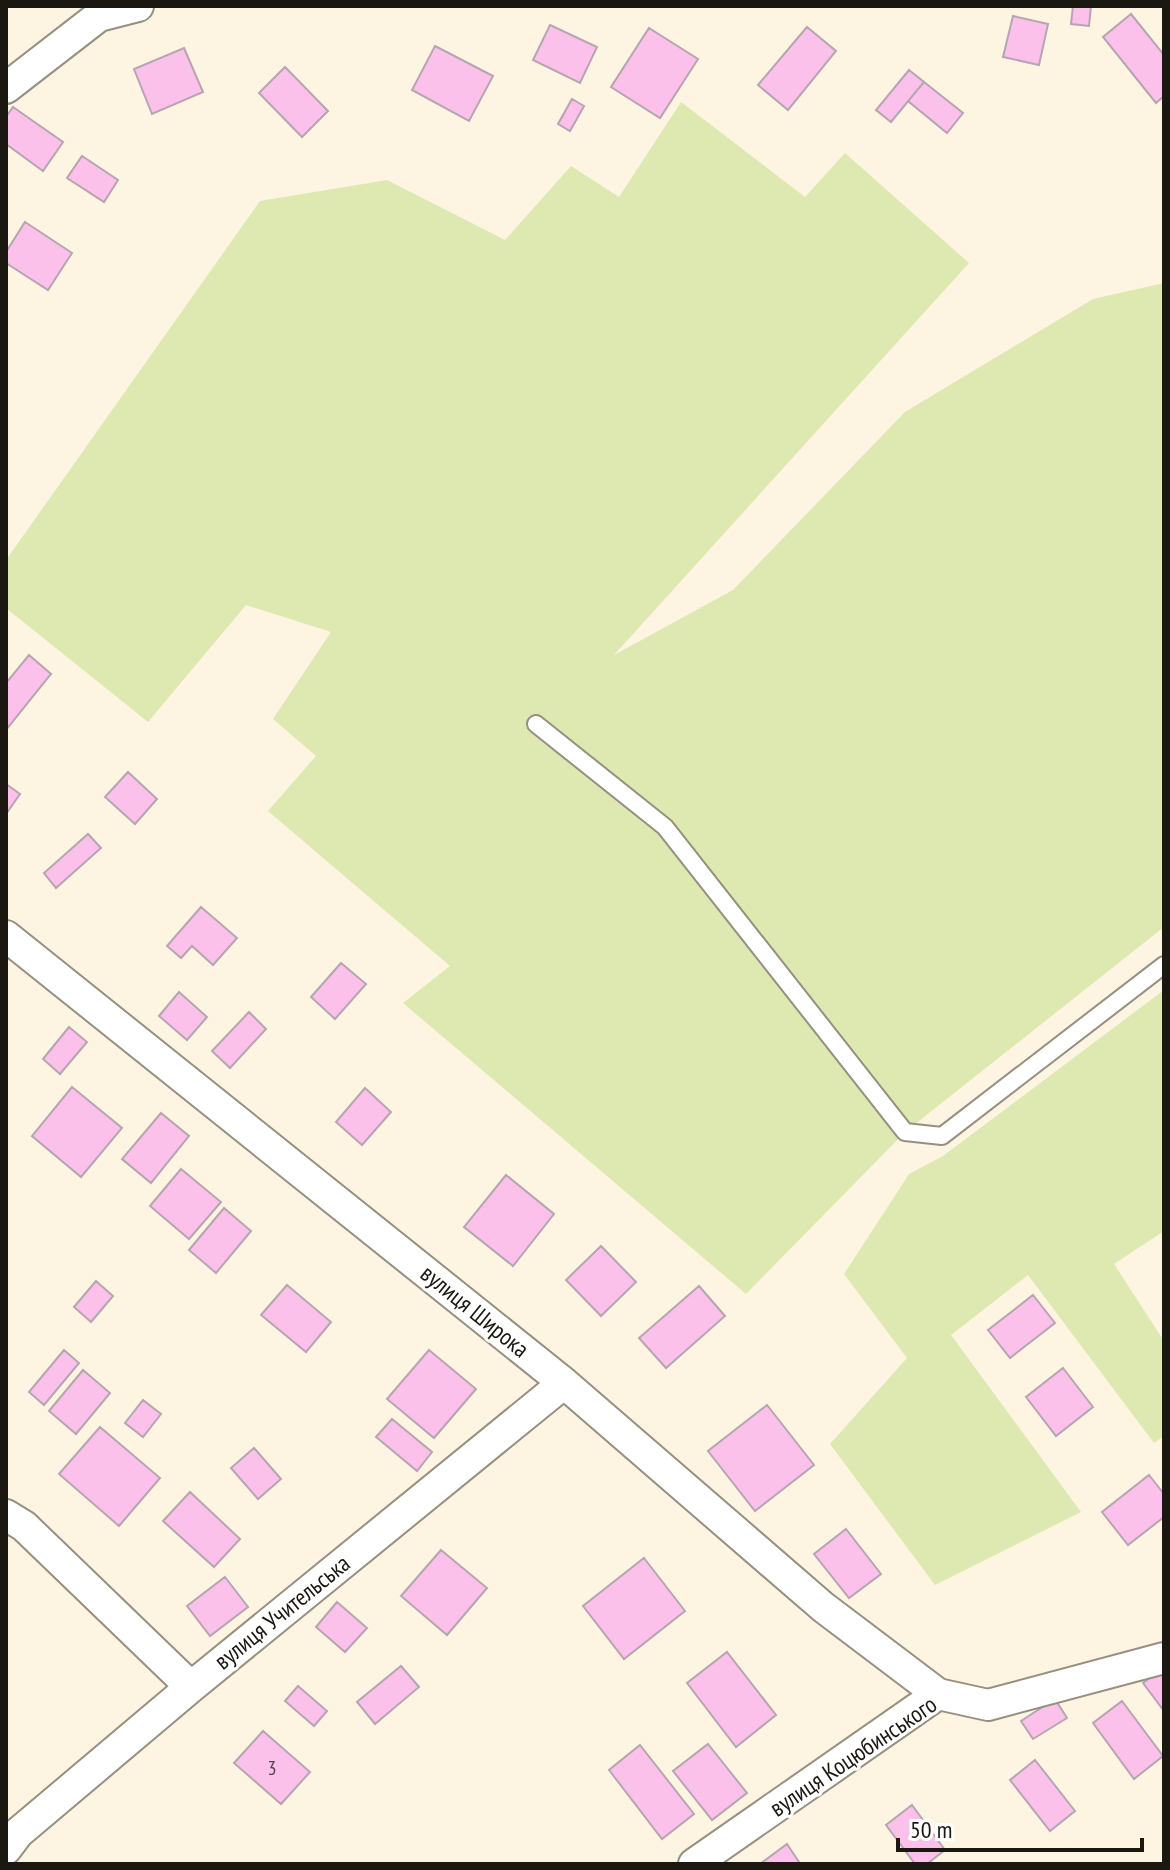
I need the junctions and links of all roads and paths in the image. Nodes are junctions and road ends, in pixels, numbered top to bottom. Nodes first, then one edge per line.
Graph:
1 (138, 6) edge
2 (6, 88) edge
3 (536, 724) dead end
4 (6, 936) edge
5 (1164, 965) edge
6 (564, 1383) junction
7 (6, 1515) edge
8 (1164, 1658) edge
9 (191, 1687) junction
10 (938, 1694) junction
11 (6, 1849) edge
12 (694, 1864) edge

1 - 2 street
3 - 5 lane
4 - 6 street, вулиця Широка
6 - 9 street, вулиця Учительська
6 - 10 street, вулиця Широка
7 - 9 street
8 - 10 street, вулиця Коцюбинського
9 - 11 street, вулиця Учительська
10 - 12 street, вулиця Коцюбинського

